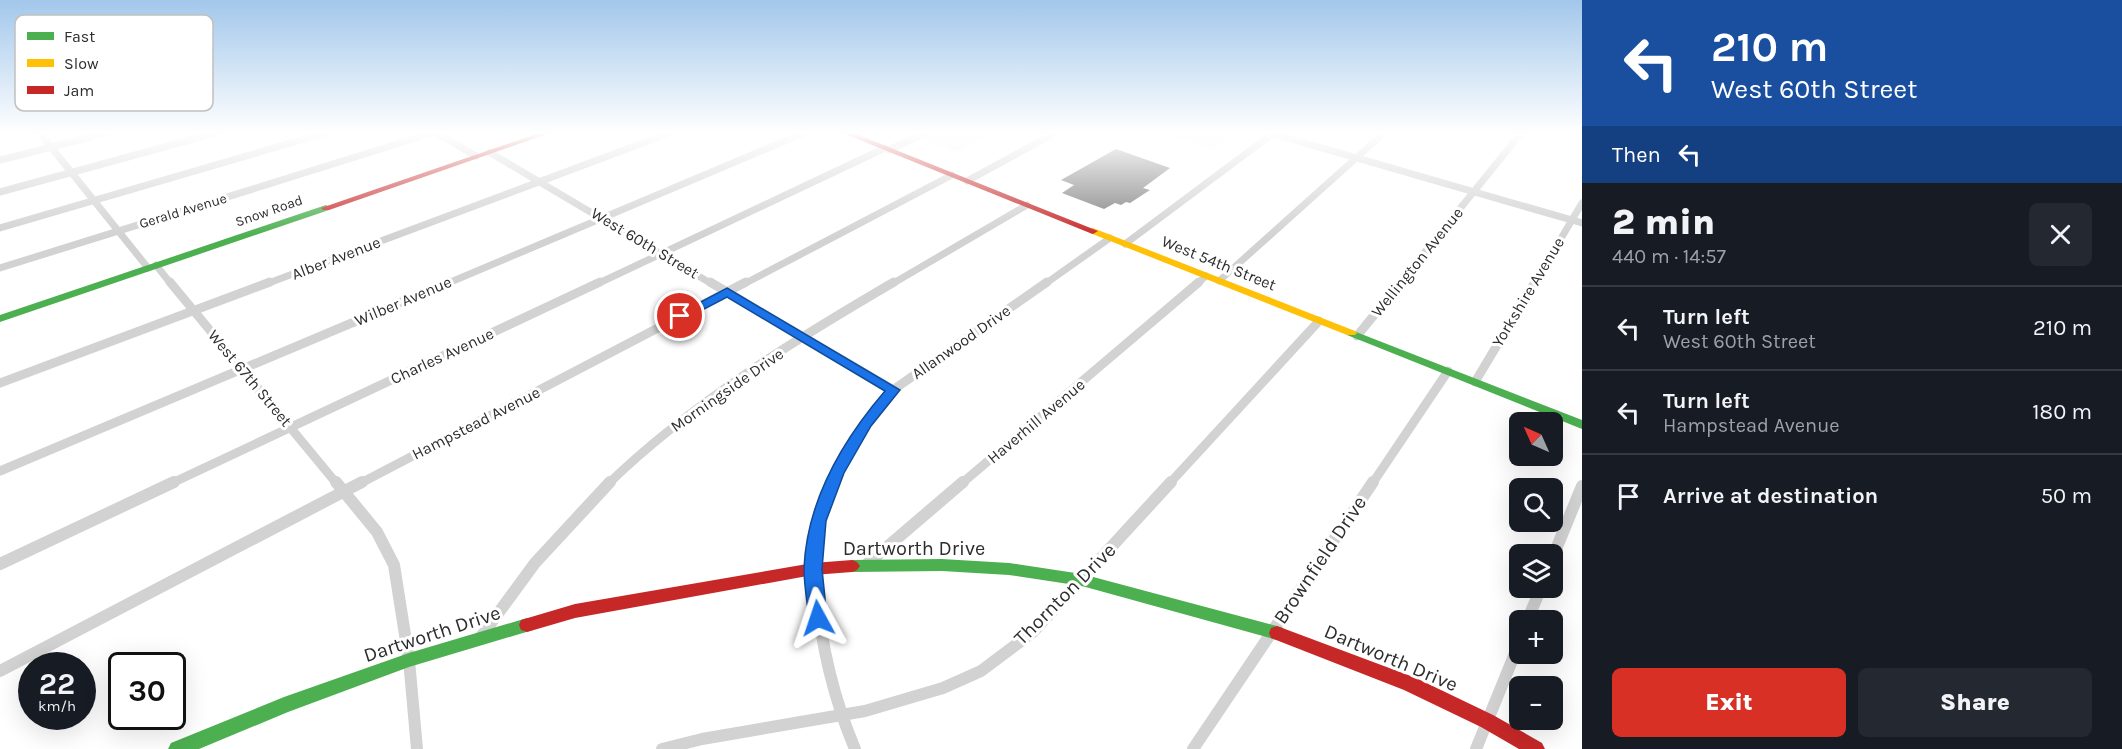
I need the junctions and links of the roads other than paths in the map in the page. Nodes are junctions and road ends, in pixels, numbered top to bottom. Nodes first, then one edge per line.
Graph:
1 (67, 167) edge
2 (90, 167) edge
3 (208, 167) edge
4 (323, 167) edge
5 (444, 167) edge
6 (516, 167) edge
7 (579, 167) edge
8 (723, 167) edge
9 (848, 167) edge
10 (932, 167) edge
11 (993, 167) edge
12 (1226, 167) edge
13 (1346, 167) edge
14 (1387, 167) edge
15 (1494, 167) edge
16 (71, 172) junction
17 (952, 175) junction
18 (541, 181) junction
19 (967, 181) junction
20 (0, 192) edge
21 (1474, 192) junction
22 (94, 200) junction
23 (1582, 203) edge
24 (1027, 205) junction
25 (602, 217) junction
26 (1571, 220) junction
27 (1582, 223) edge
28 (0, 228) edge
29 (118, 231) junction
30 (1110, 238) junction
31 (1125, 244) junction
32 (662, 252) junction
33 (152, 267) junction
34 (0, 268) edge
35 (1206, 276) junction
36 (1219, 281) junction
37 (727, 292) junction
38 (194, 311) junction
39 (0, 319) edge
40 (1319, 321) junction
41 (1357, 336) junction
42 (804, 338) junction
43 (244, 369) junction
44 (1448, 371) junction
45 (1475, 382) junction
46 (0, 383) edge
47 (893, 390) junction
48 (1582, 424) edge
49 (291, 427) junction
50 (0, 471) edge
51 (1582, 486) edge
52 (344, 491) junction
53 (1558, 544) edge
54 (0, 564) edge
55 (866, 565) junction
56 (813, 569) junction
57 (1082, 580) junction
58 (1272, 631) junction
59 (480, 638) junction
60 (409, 660) junction
61 (1511, 664) edge
62 (0, 671) edge
63 (840, 717) junction
64 (1487, 721) junction
65 (177, 749) edge
66 (417, 749) edge
67 (662, 749) edge
68 (855, 749) edge
69 (1193, 749) edge
70 (1476, 749) edge
71 (1536, 749) edge

1 - 16 street, West 67th Street
2 - 16 street
3 - 22 street
4 - 29 street, Gerald Avenue
5 - 33 street, Snow Road
6 - 18 street, West 60th Street
7 - 18 street, Alber Avenue
8 - 25 street, Wilber Avenue
9 - 32 street, Charles Avenue
10 - 17 street, West 54th Street
11 - 19 street
12 - 31 street
13 - 36 street
14 - 21 street
15 - 21 street, Wellington Avenue
16 - 20 street
16 - 22 street, West 67th Street
17 - 19 street, West 54th Street
17 - 37 street, Hampstead Avenue
18 - 25 street, West 60th Street
18 - 38 street, Alber Avenue
19 - 24 street, West 54th Street
21 - 26 street
21 - 41 street, Wellington Avenue
22 - 28 street
22 - 29 street, West 67th Street
23 - 26 street, Yorkshire Avenue
24 - 30 street, West 54th Street
24 - 42 street, Morningside Drive
25 - 32 street, West 60th Street
25 - 43 street, Wilber Avenue
26 - 27 street
26 - 45 street, Yorkshire Avenue
29 - 33 street, West 67th Street
29 - 34 street, Gerald Avenue
30 - 31 street, West 54th Street
30 - 47 street, Allanwood Drive
31 - 35 street, West 54th Street
32 - 37 street, West 60th Street
32 - 49 street, Charles Avenue
33 - 38 street, West 67th Street
33 - 39 street, Snow Road
35 - 36 street, West 54th Street
35 - 55 street, Haverhill Avenue
36 - 40 street, West 54th Street
37 - 42 street, West 60th Street
37 - 52 street, Hampstead Avenue
38 - 43 street, West 67th Street
38 - 46 street, Alber Avenue
40 - 41 street, West 54th Street
40 - 57 street, Thornton Drive
41 - 44 street, West 54th Street
42 - 47 street, West 60th Street
42 - 59 street, Morningside Drive
43 - 49 street, West 67th Street
43 - 50 street, Wilber Avenue
44 - 45 street, West 54th Street
44 - 58 street, Brownfield Drive
45 - 48 street, West 54th Street
47 - 56 street, Allanwood Drive
49 - 52 street, West 67th Street
49 - 54 street, Charles Avenue
51 - 53 street
52 - 60 street, West 67th Street
52 - 62 street, Hampstead Avenue
55 - 56 street, Dartworth Drive
55 - 57 street, Dartworth Drive
56 - 59 street, Dartworth Drive
56 - 63 street, Allanwood Drive
57 - 58 street, Dartworth Drive
57 - 63 street, Thornton Drive
58 - 64 street, Dartworth Drive
58 - 69 street, Brownfield Drive
59 - 60 street, Dartworth Drive
60 - 65 street, Dartworth Drive
60 - 66 street, West 67th Street
61 - 64 street
63 - 67 street, Thornton Drive
63 - 68 street, Allanwood Drive
64 - 70 street
64 - 71 street, Dartworth Drive

